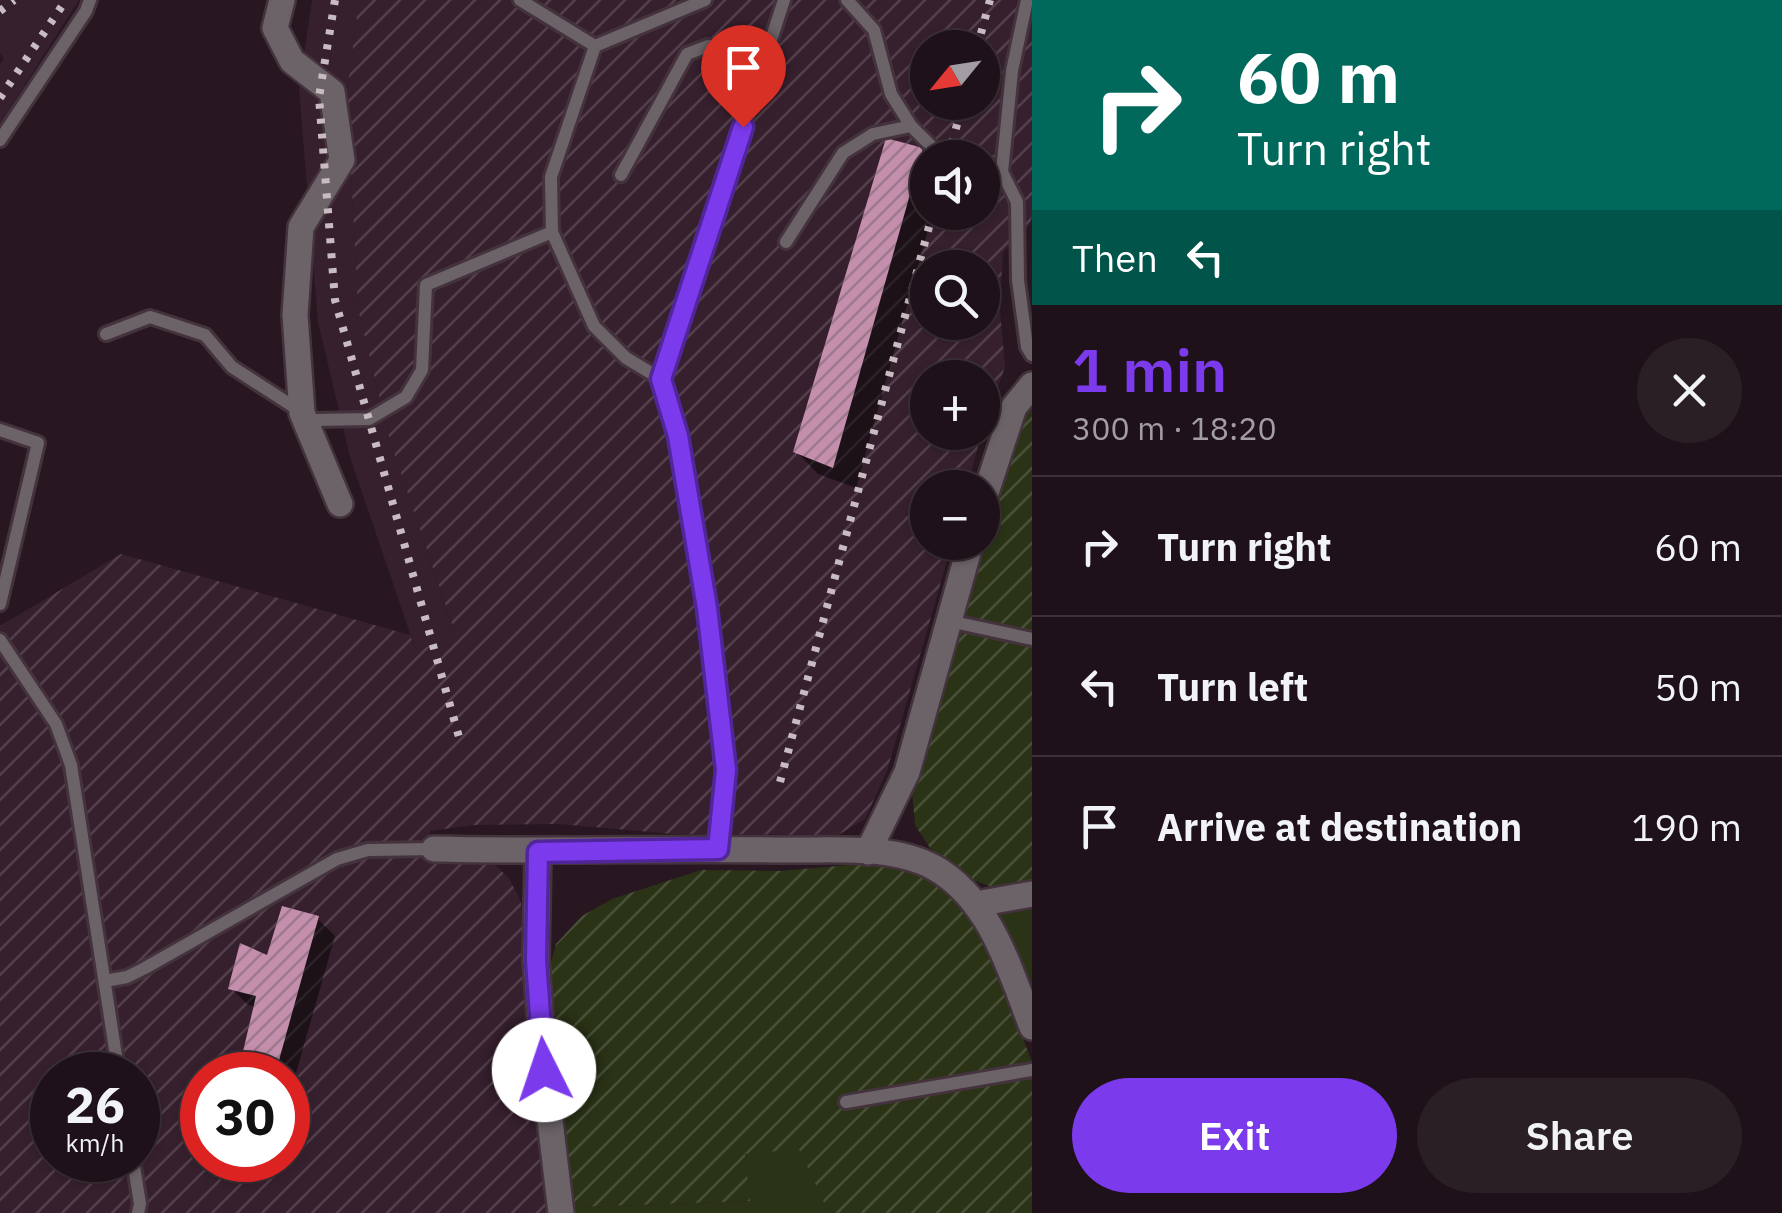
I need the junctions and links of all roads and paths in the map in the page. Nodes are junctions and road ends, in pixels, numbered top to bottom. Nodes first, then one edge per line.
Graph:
1 (90, 0) edge
2 (282, 0) edge
3 (520, 0) edge
4 (705, 0) edge
5 (784, 0) edge
6 (846, 0) edge
7 (1027, 0) edge
8 (595, 46) junction
9 (766, 55) junction
10 (911, 126) junction
11 (0, 140) edge
12 (925, 140) edge
13 (1002, 172) joint
14 (621, 175) dead end
15 (552, 232) junction
16 (786, 242) dead end
17 (106, 334) dead end
18 (1032, 355) edge
19 (661, 379) junction
20 (1032, 386) edge
21 (302, 414) junction
22 (0, 430) edge
23 (994, 470) edge
24 (340, 504) dead end
25 (966, 560) edge
26 (0, 604) edge
27 (949, 621) junction
28 (1032, 639) edge
29 (0, 640) edge
30 (434, 849) joint
31 (718, 849) junction
32 (538, 852) junction
33 (868, 852) junction
34 (1032, 894) edge
35 (976, 904) junction
36 (105, 980) junction
37 (1032, 1027) edge
38 (116, 1052) edge
39 (1032, 1070) edge
40 (846, 1102) dead end
41 (136, 1182) edge
42 (138, 1213) edge
43 (560, 1213) edge

1 - 11 lane
2 - 21 street
3 - 8 lane
4 - 8 lane
5 - 9 lane
6 - 10 lane
7 - 13 lane
8 - 15 lane
9 - 14 lane
9 - 19 lane
10 - 12 lane
10 - 16 lane
13 - 18 lane
15 - 19 lane
15 - 21 lane
17 - 21 lane
19 - 31 lane
20 - 23 street
21 - 24 street
22 - 26 lane
25 - 27 street
27 - 28 lane
27 - 33 street
29 - 36 lane
30 - 32 street
30 - 36 lane
31 - 32 street
31 - 33 street
32 - 43 street
33 - 35 street
34 - 35 street
35 - 37 street
36 - 38 lane
39 - 40 lane
41 - 42 lane

